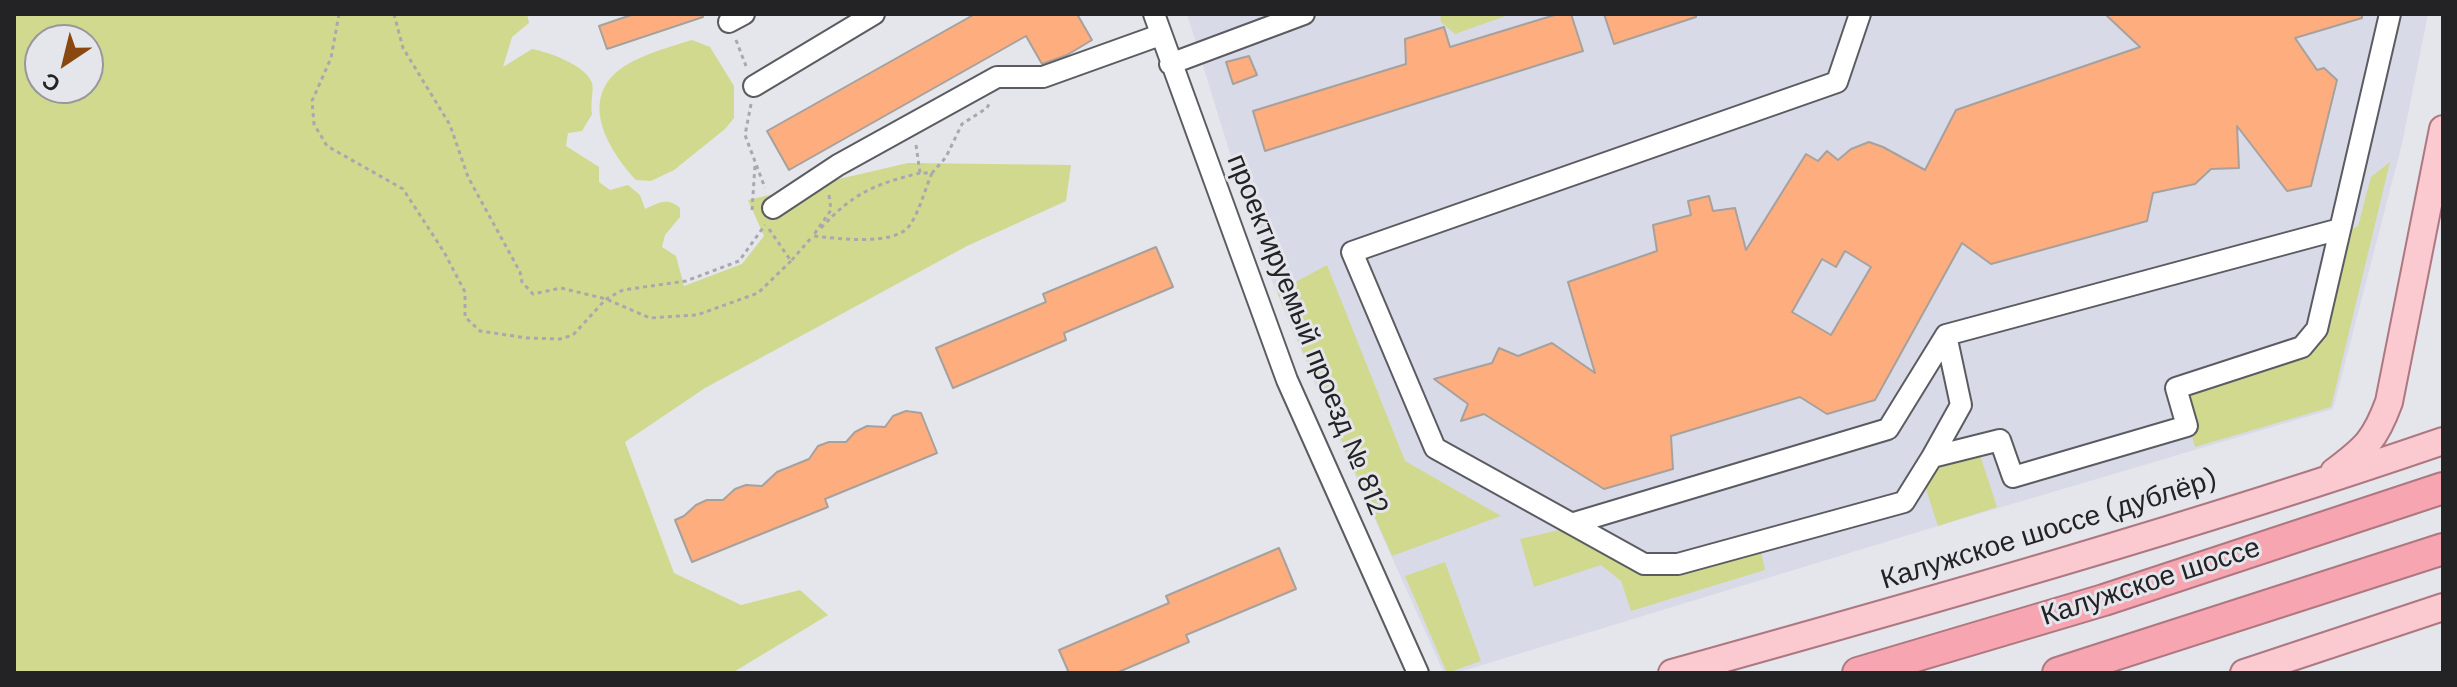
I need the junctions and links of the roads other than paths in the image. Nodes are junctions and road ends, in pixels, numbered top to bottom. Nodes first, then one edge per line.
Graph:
1 (874, 14) edge
2 (1154, 14) edge
3 (1304, 14) edge
4 (1860, 14) edge
5 (2390, 14) edge
6 (1160, 35) junction
7 (1170, 64) junction
8 (754, 86) road end
9 (2443, 129) edge
10 (769, 220) road end
11 (2340, 229) junction
12 (1946, 335) junction
13 (2443, 441) edge
14 (1932, 457) junction
15 (2319, 484) junction
16 (2443, 488) edge
17 (1574, 523) junction
18 (2443, 549) edge
19 (2443, 607) edge
20 (1418, 673) edge
21 (1672, 673) edge
22 (1858, 673) edge
23 (2058, 673) edge
24 (2244, 673) edge

1 - 8 street
2 - 6 street, проектируемый проезд № 812
3 - 7 street
4 - 17 street
5 - 11 street
6 - 7 street, проектируемый проезд № 812
6 - 10 street
7 - 20 street, проектируемый проезд № 812
9 - 15 main road
11 - 12 street
11 - 14 street
12 - 14 street
12 - 17 street
13 - 15 main road, Калужское шоссе (дублёр)
14 - 17 street
15 - 21 main road, Калужское шоссе (дублёр)
16 - 22 highway, Калужское шоссе
18 - 23 highway, Калужское шоссе
19 - 24 main road

